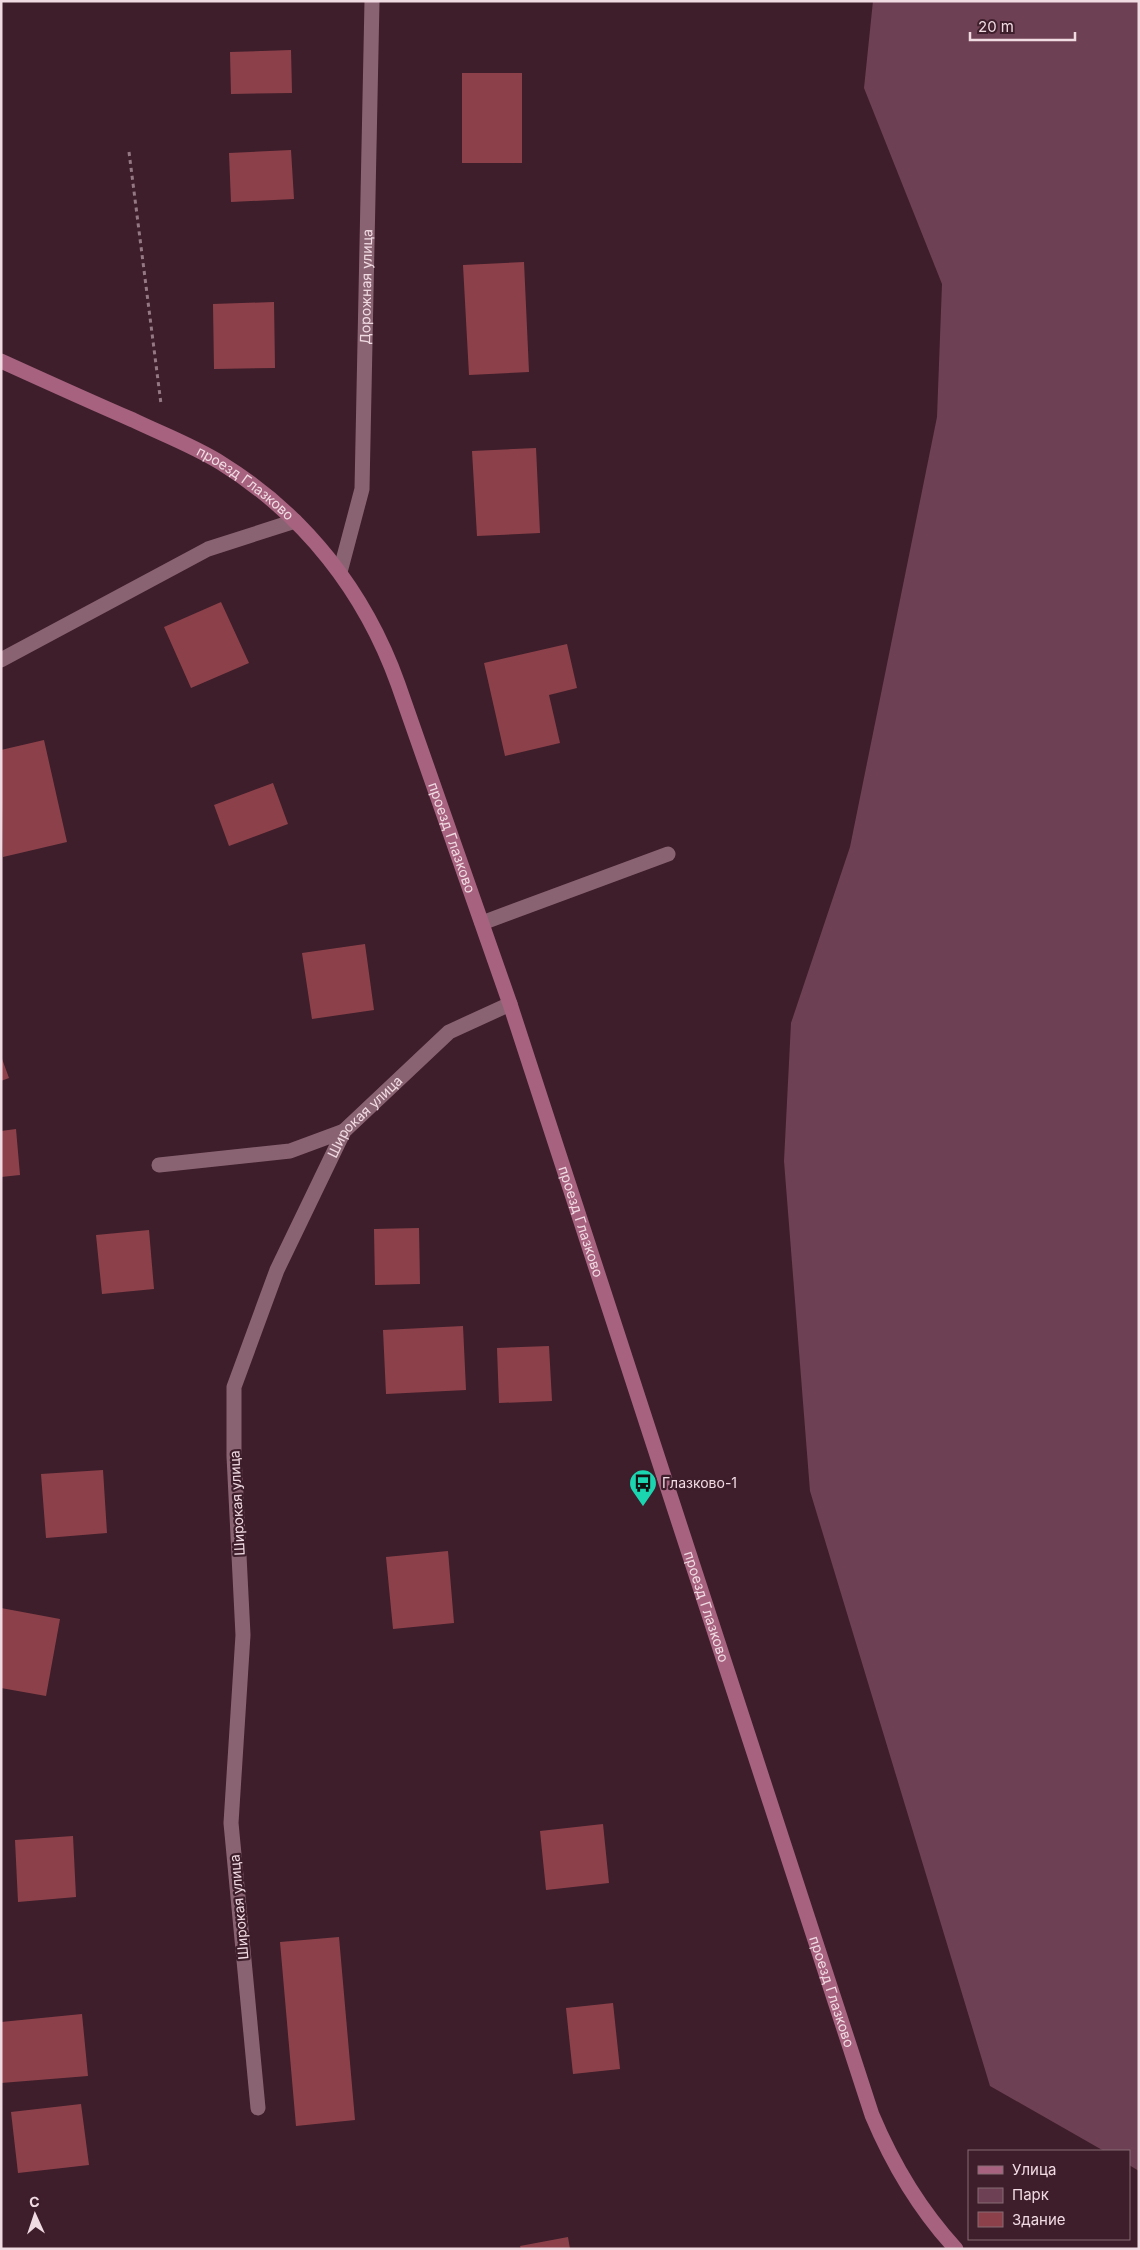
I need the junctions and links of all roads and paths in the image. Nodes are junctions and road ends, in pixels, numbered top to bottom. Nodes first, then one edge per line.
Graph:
1 (372, 1) edge
2 (129, 152) dead end
3 (1, 361) edge
4 (164, 435) junction
5 (295, 521) junction
6 (340, 572) junction
7 (1, 660) edge
8 (668, 854) dead end
9 (482, 923) junction
10 (510, 1004) junction
11 (344, 1131) junction
12 (159, 1165) dead end
13 (258, 2108) dead end
14 (956, 2249) edge

1 - 6 street, Дорожная улица
2 - 4 path
3 - 4 main road, проезд Глазково
4 - 5 main road, проезд Глазково
5 - 6 main road, проезд Глазково
5 - 7 street
6 - 9 main road, проезд Глазково
8 - 9 street
9 - 10 main road, проезд Глазково
10 - 11 street, Широкая улица
10 - 14 main road, проезд Глазково
11 - 12 street
11 - 13 street, Широкая улица

